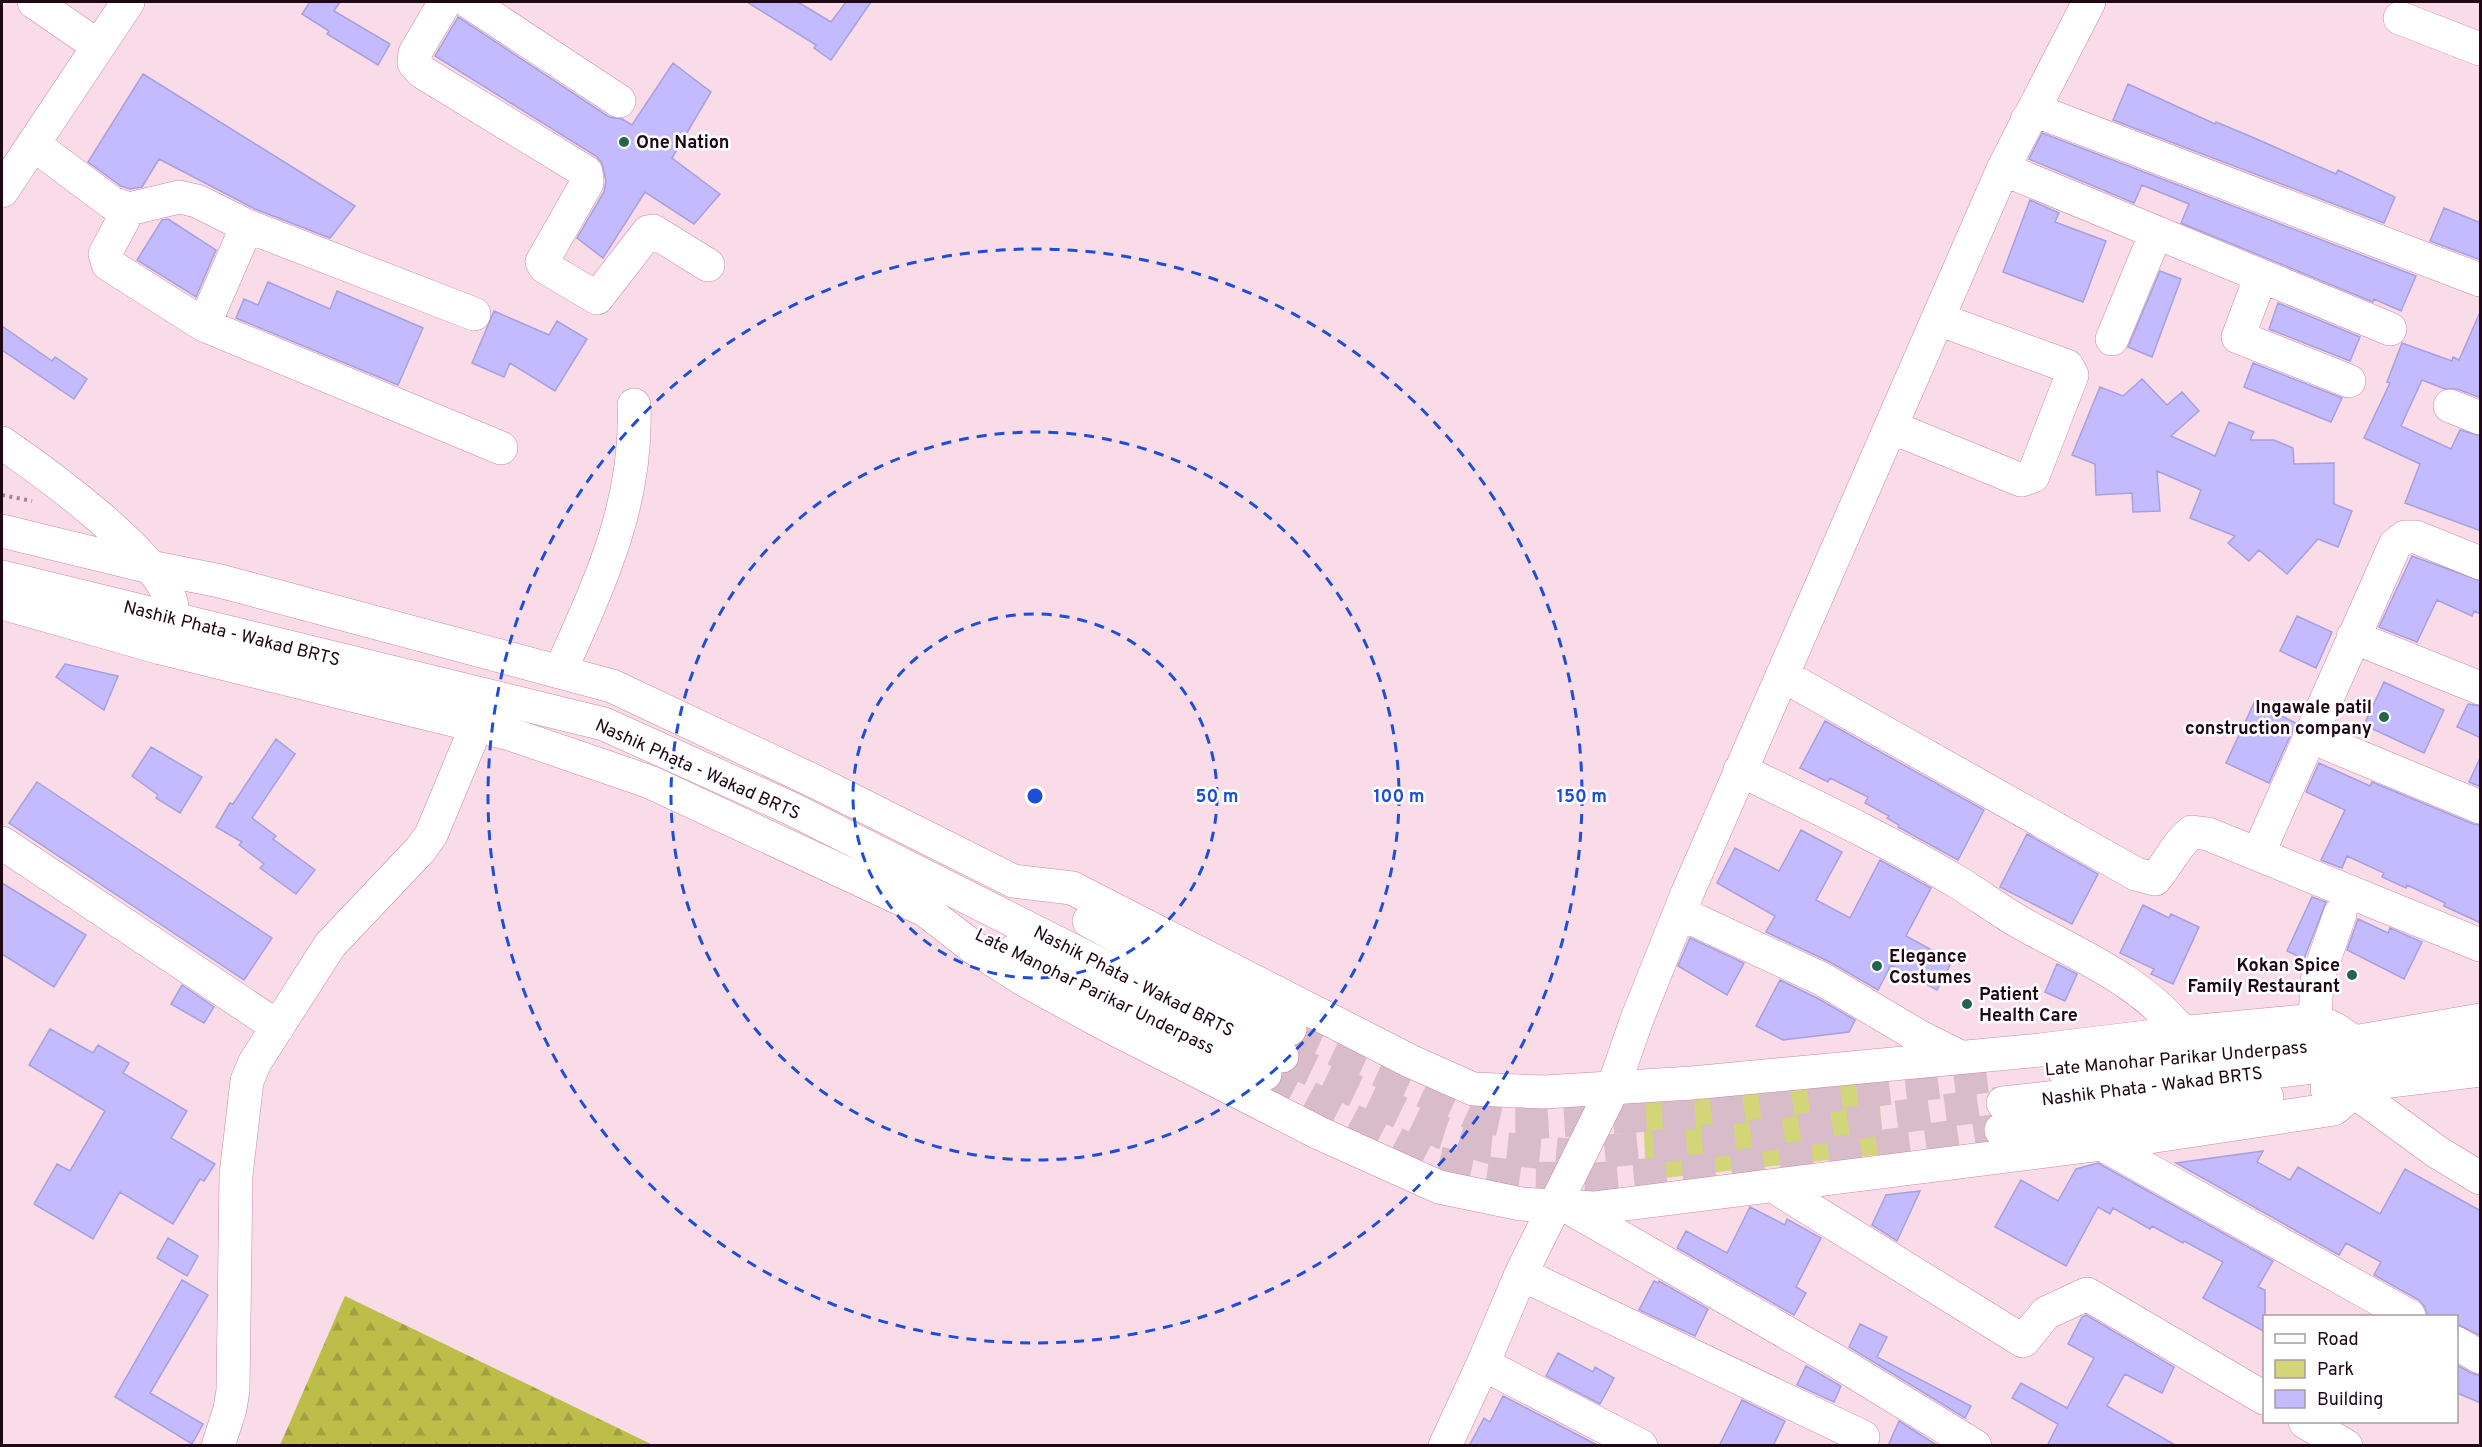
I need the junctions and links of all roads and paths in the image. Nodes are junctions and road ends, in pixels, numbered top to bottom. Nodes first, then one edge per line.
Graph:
1 (34, 2) edge
2 (126, 2) edge
3 (445, 2) edge
4 (469, 2) edge
5 (2089, 2) edge
6 (2400, 18) dead end
7 (98, 46) junction
8 (2481, 49) edge
9 (619, 101) dead end
10 (2027, 120) junction
11 (33, 144) junction
12 (2003, 169) junction
13 (2, 191) edge
14 (129, 209) junction
15 (248, 226) junction
16 (2156, 232) junction
17 (708, 266) dead end
18 (2261, 276) junction
19 (2481, 280) edge
20 (474, 314) dead end
21 (1938, 319) junction
22 (204, 325) junction
23 (2390, 328) dead end
24 (2112, 339) dead end
25 (2349, 381) dead end
26 (634, 405) dead end
27 (2450, 406) dead end
28 (2481, 418) edge
29 (1891, 427) junction
30 (2, 443) edge
31 (501, 448) dead end
32 (2, 495) edge
33 (43, 503) dead end
34 (2, 531) edge
35 (2481, 563) edge
36 (150, 567) junction
37 (2, 577) edge
38 (2, 603) edge
39 (166, 633) junction
40 (2353, 637) junction
41 (560, 672) junction
42 (1782, 675) junction
43 (2481, 688) edge
44 (476, 727) junction
45 (2309, 736) junction
46 (1740, 770) junction
47 (2481, 807) edge
48 (2, 843) edge
49 (2258, 854) junction
50 (1013, 881) junction
51 (925, 910) junction
52 (1680, 913) junction
53 (2340, 914) dead end
54 (2481, 945) edge
55 (2315, 1020) junction
56 (2481, 1020) edge
57 (278, 1027) junction
58 (2182, 1032) junction
59 (2354, 1042) junction
60 (2481, 1046) edge
61 (1279, 1053) junction
62 (1960, 1058) junction
63 (2481, 1070) edge
64 (2348, 1087) junction
65 (1613, 1088) junction
66 (2001, 1103) junction
67 (2102, 1144) junction
68 (2481, 1178) edge
69 (1773, 1186) junction
70 (1562, 1206) junction
71 (1521, 1274) junction
72 (2405, 1315) edge
73 (2458, 1344) edge
74 (2481, 1357) edge
75 (1483, 1364) junction
76 (2263, 1397) edge
77 (2307, 1423) edge
78 (1863, 1437) dead end
79 (1446, 1445) edge
80 (218, 1446) edge
81 (1641, 1446) edge
82 (1975, 1446) edge
83 (2346, 1446) edge

1 - 7 street
2 - 7 street
3 - 17 street
4 - 9 street
5 - 10 street
6 - 8 street
7 - 11 street
10 - 12 street
10 - 19 street
11 - 13 street
11 - 14 street
12 - 16 street
12 - 21 street
14 - 15 street
14 - 22 street
15 - 20 street
15 - 22 street
16 - 18 street
16 - 24 street
18 - 23 street
18 - 25 street
21 - 29 street
21 - 29 street
22 - 31 street
26 - 41 street
27 - 28 street
29 - 42 street
30 - 36 street
32 - 33 path
34 - 36 street
35 - 40 street
36 - 39 street
36 - 41 street
37 - 39 street, Nashik Phata - Wakad BRTS
38 - 39 street
39 - 44 street
39 - 61 street, Nashik Phata - Wakad BRTS
40 - 43 street
40 - 45 street
41 - 50 street
42 - 46 street
42 - 49 street
44 - 51 street
44 - 57 street
45 - 47 street
45 - 49 street
46 - 52 street
46 - 58 street
48 - 57 street
49 - 54 street
50 - 61 street
50 - 65 street
51 - 61 street, Late Manohar Parikar Underpass
51 - 70 street
52 - 62 street
52 - 65 street
53 - 55 street
55 - 58 street
55 - 59 street
56 - 59 street, Late Manohar Parikar Underpass
57 - 80 street
58 - 62 street
59 - 66 street, Late Manohar Parikar Underpass
60 - 66 street, Nashik Phata - Wakad BRTS
62 - 65 street
63 - 64 street
64 - 66 street
64 - 67 street
64 - 68 street
65 - 70 street
67 - 69 street
67 - 72 street
69 - 70 street
69 - 76 street
70 - 71 street
70 - 82 street
71 - 75 street
71 - 78 street
73 - 74 street
75 - 79 street
75 - 81 street
77 - 83 street

